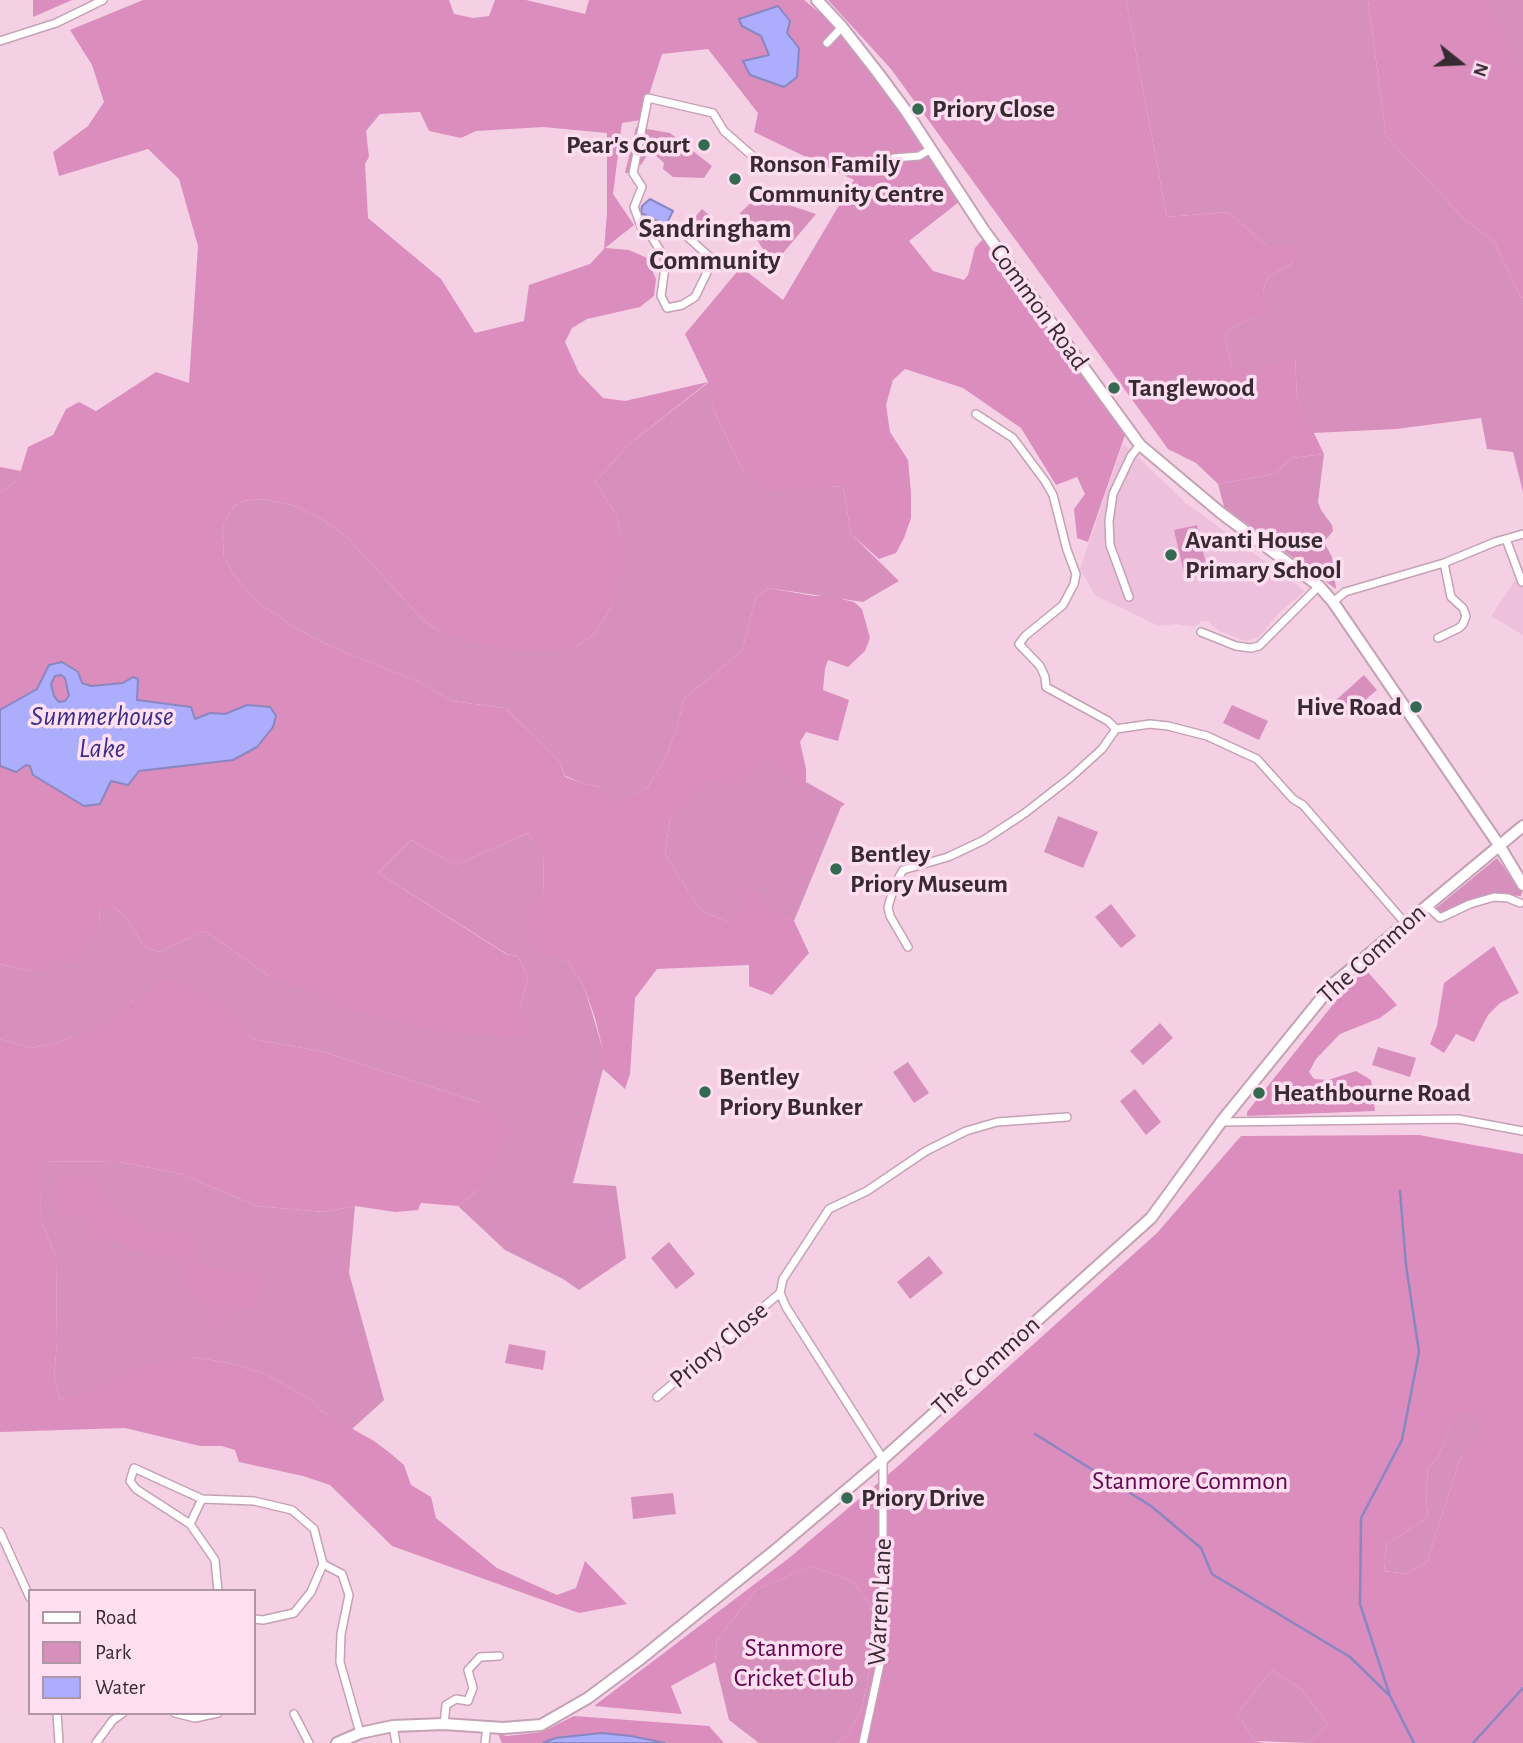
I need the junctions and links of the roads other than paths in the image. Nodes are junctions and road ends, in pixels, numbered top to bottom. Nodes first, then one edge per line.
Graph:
1 (103, 0) edge
2 (817, 0) edge
3 (842, 27) junction
4 (0, 41) edge
5 (827, 43) dead end
6 (931, 149) junction
7 (894, 158) dead end
8 (765, 167) dead end
9 (650, 236) junction
10 (976, 414) dead end
11 (1140, 445) junction
12 (1523, 534) edge
13 (1506, 539) junction
14 (1444, 563) junction
15 (1522, 582) edge
16 (1319, 586) junction
17 (1129, 597) dead end
18 (1333, 601) junction
19 (1202, 632) dead end
20 (1438, 638) dead end
21 (1116, 729) junction
22 (1523, 827) edge
23 (1499, 845) junction
24 (1523, 885) edge
25 (1520, 903) dead end
26 (1426, 905) junction
27 (1405, 923) junction
28 (908, 947) dead end
29 (1067, 1117) dead end
30 (1221, 1122) junction
31 (1523, 1131) edge
32 (780, 1293) junction
33 (657, 1397) dead end
34 (883, 1459) junction
35 (202, 1499) junction
36 (190, 1524) junction
37 (0, 1534) edge
38 (323, 1564) junction
39 (218, 1589) edge
40 (28, 1594) edge
41 (256, 1619) edge
42 (499, 1656) dead end
43 (294, 1714) dead end
44 (57, 1715) edge
45 (120, 1715) edge
46 (183, 1715) edge
47 (208, 1715) edge
48 (444, 1724) junction
49 (393, 1726) junction
50 (487, 1726) junction
51 (360, 1733) junction
52 (59, 1743) edge
53 (96, 1743) edge
54 (309, 1743) edge
55 (337, 1743) edge
56 (396, 1743) edge
57 (485, 1743) edge
58 (863, 1743) edge

1 - 4 street
2 - 3 main road, Common Road
3 - 5 street
3 - 6 main road, Common Road
6 - 7 street
6 - 11 main road, Common Road
8 - 9 street
9 - 9 street
10 - 21 street
11 - 16 main road, Common Road
11 - 17 street
12 - 13 street
13 - 14 street
13 - 15 street
14 - 18 street
14 - 20 street
16 - 18 main road, Common Road
16 - 19 street
18 - 23 main road, Common Road
21 - 27 street
21 - 28 street
22 - 23 main road, The Common
23 - 24 main road, Common Road
23 - 26 main road, The Common
25 - 26 street
26 - 27 main road, The Common
27 - 30 main road, The Common
29 - 32 street
30 - 31 street
30 - 34 main road, The Common
32 - 33 street, Priory Close
32 - 34 street
34 - 50 main road, The Common
34 - 58 street, Warren Lane
35 - 36 street
35 - 36 street
35 - 38 street
36 - 39 street
37 - 40 street
38 - 41 street
38 - 51 street
42 - 48 street
43 - 54 street
44 - 52 street
45 - 53 street
46 - 47 street
48 - 49 main road, The Common
48 - 50 main road, The Common
49 - 51 main road, The Common
49 - 56 street
50 - 57 street
51 - 55 main road, The Common

